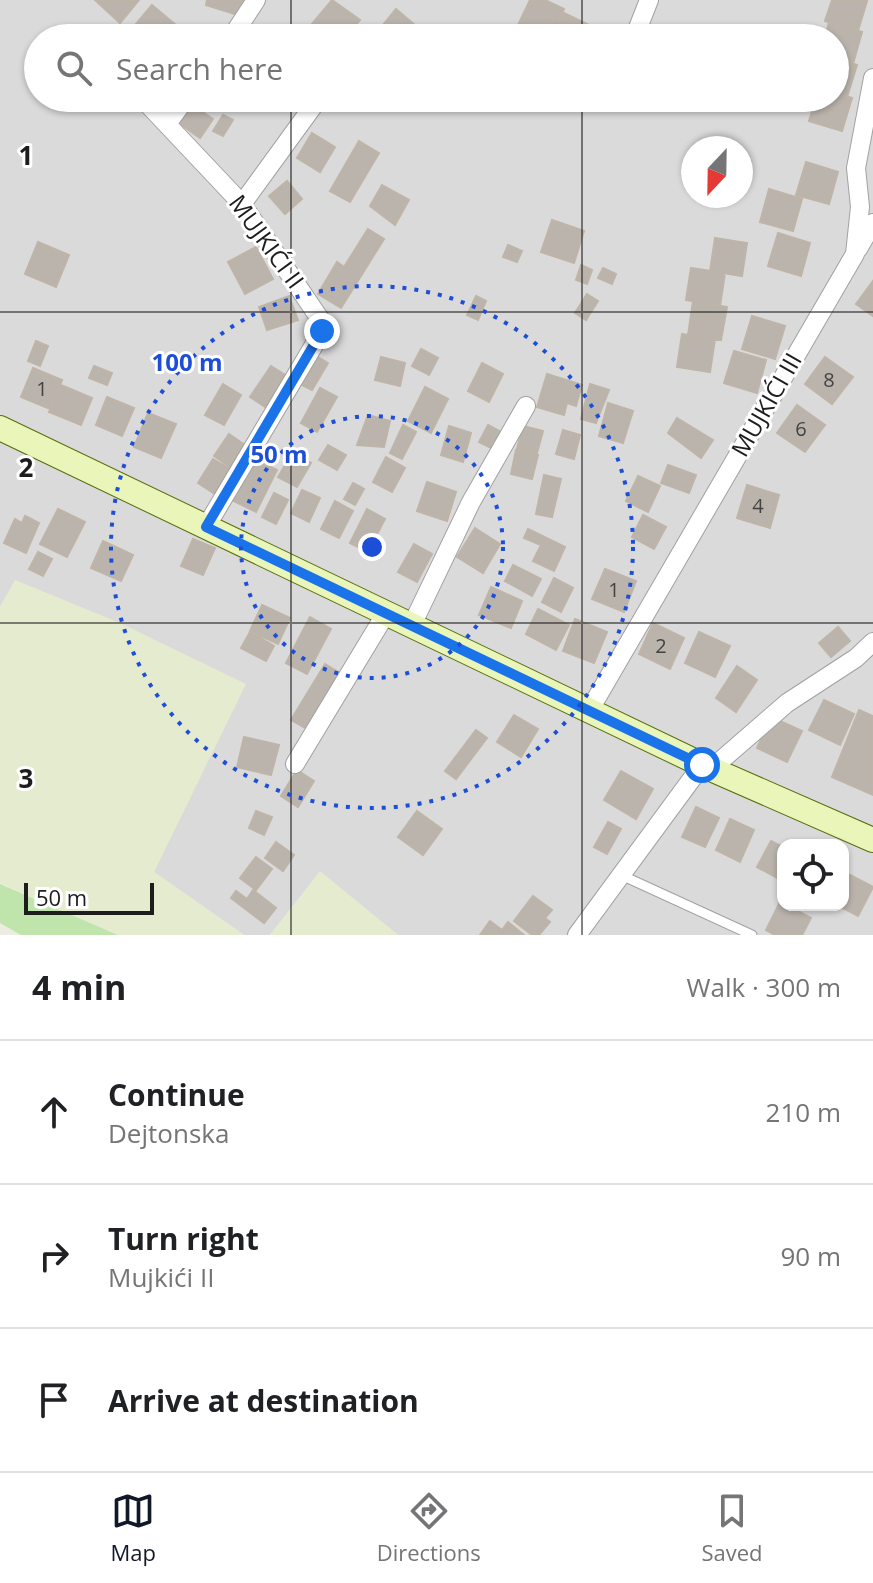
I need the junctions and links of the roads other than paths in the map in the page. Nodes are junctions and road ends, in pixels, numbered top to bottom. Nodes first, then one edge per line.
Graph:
1 (256, 0) edge
2 (649, 0) edge
3 (240, 24) edge
4 (640, 24) edge
5 (873, 78) edge
6 (155, 112) edge
7 (176, 112) edge
8 (309, 112) edge
9 (167, 124) junction
10 (242, 204) junction
11 (873, 223) edge
12 (855, 254) junction
13 (526, 406) dead end
14 (0, 428) edge
15 (206, 527) junction
16 (385, 615) junction
17 (411, 627) junction
18 (873, 642) edge
19 (589, 711) junction
20 (295, 764) dead end
21 (706, 767) junction
22 (873, 840) edge
23 (621, 875) junction
24 (577, 935) edge
25 (752, 935) edge

1 - 3 street
2 - 4 street
5 - 12 street, MUJKIĆI III
6 - 9 street, MUJKIĆI II
7 - 9 street
8 - 10 street
9 - 10 street, MUJKIĆI II
10 - 15 street, MUJKIĆI II
11 - 12 street
12 - 19 street, MUJKIĆI III
13 - 17 street
14 - 15 main road
15 - 16 main road
16 - 17 main road
16 - 20 street
17 - 19 main road
18 - 21 street
19 - 21 main road
21 - 22 main road
21 - 23 street
23 - 24 street
23 - 25 lane

